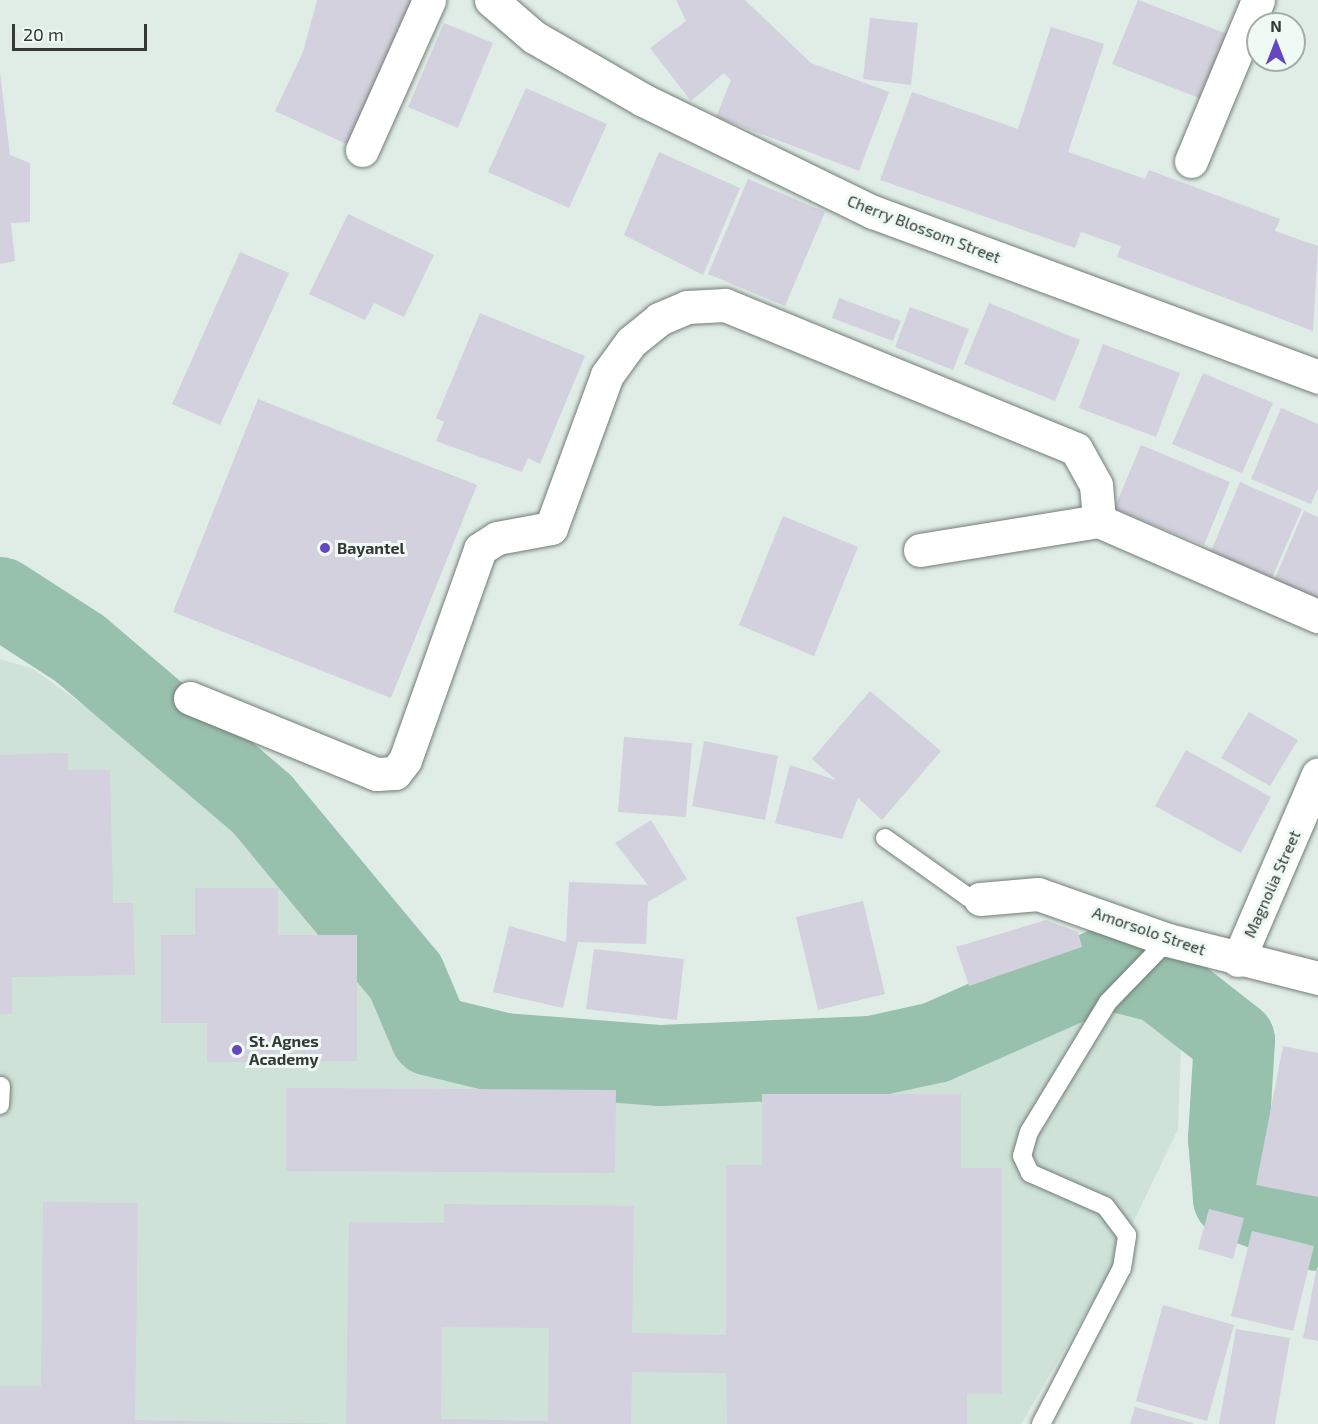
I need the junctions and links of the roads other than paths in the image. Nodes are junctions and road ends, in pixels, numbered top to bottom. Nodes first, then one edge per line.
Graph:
1 (429, 0) edge
2 (491, 0) edge
3 (1258, 0) edge
4 (362, 150) dead end
5 (1191, 161) dead end
6 (1318, 377) edge
7 (1099, 521) junction
8 (920, 550) dead end
9 (1318, 616) edge
10 (190, 698) dead end
11 (1318, 774) edge
12 (885, 838) dead end
13 (981, 899) joint
14 (1168, 940) junction
15 (1238, 960) junction
16 (1318, 978) edge
17 (1, 1086) edge
18 (0, 1105) edge
19 (1041, 1424) edge

1 - 4 street
2 - 6 street, Cherry Blossom Street
3 - 5 street
7 - 8 street
7 - 9 street
7 - 10 street
11 - 15 street, Magnolia Street
12 - 13 lane
13 - 14 street, Amorsolo Street
14 - 15 street, Amorsolo Street
14 - 19 lane
15 - 16 street, Amorsolo Street
17 - 18 lane

